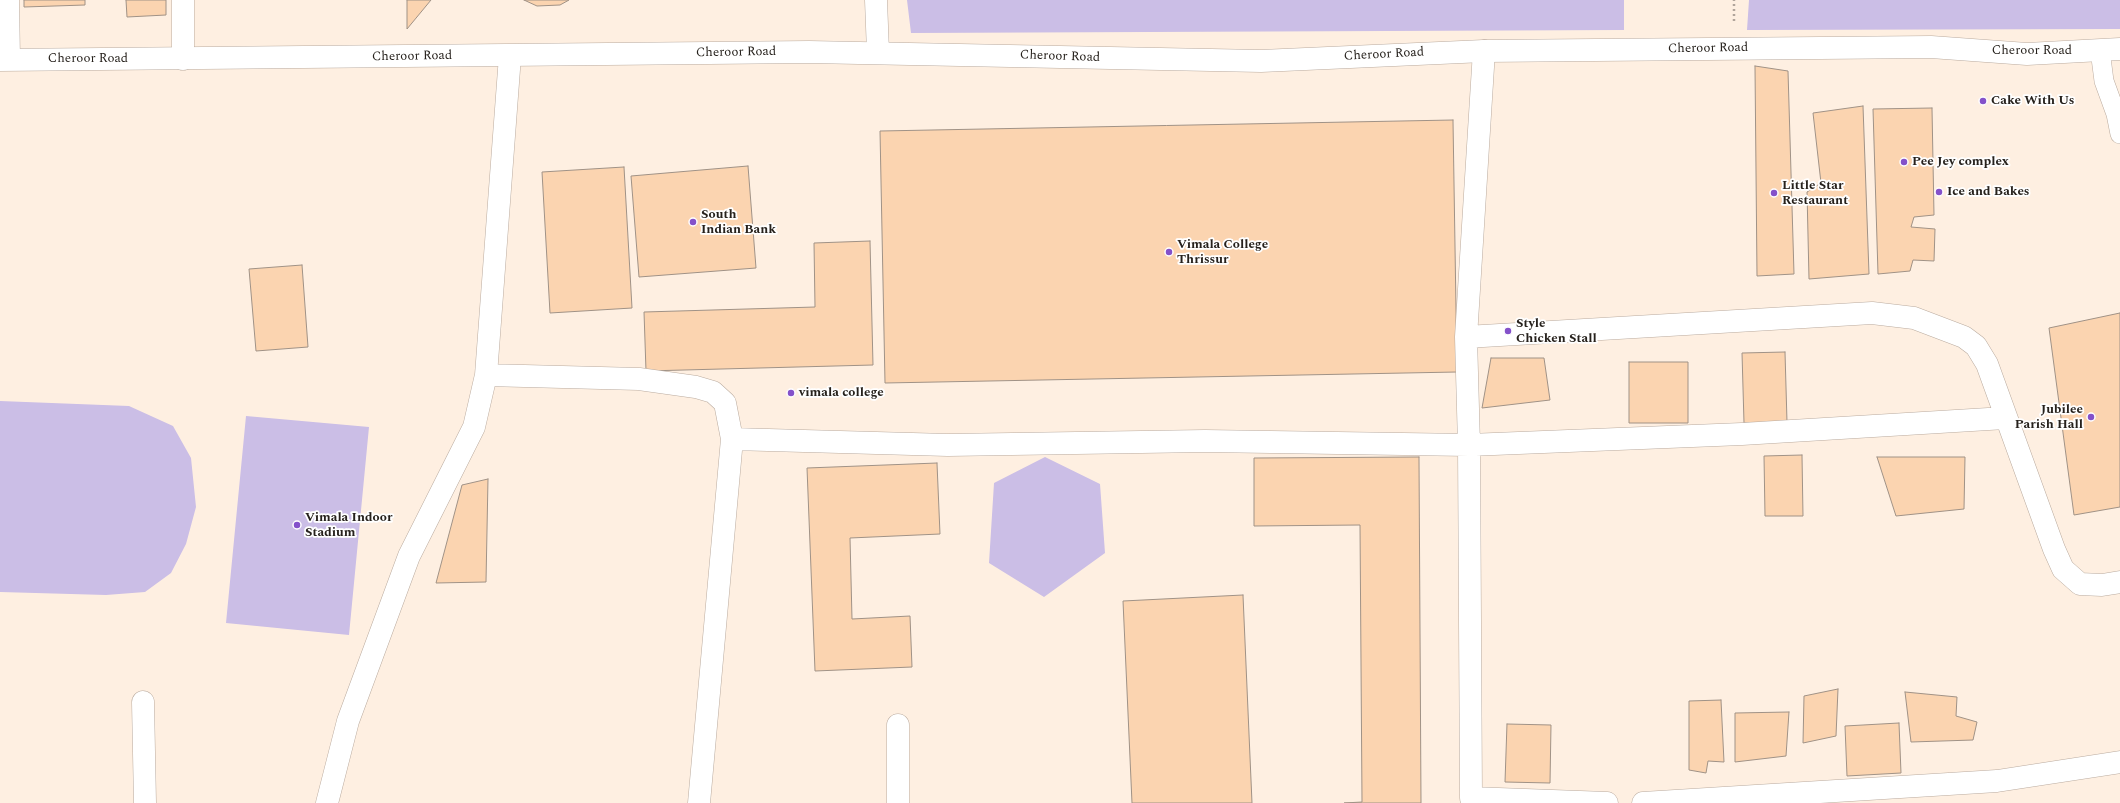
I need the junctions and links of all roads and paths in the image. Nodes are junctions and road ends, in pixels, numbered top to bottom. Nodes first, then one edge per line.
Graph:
1 (8, 0) edge
2 (183, 0) edge
3 (876, 0) edge
4 (2110, 50) edge
5 (1484, 51) junction
6 (878, 52) junction
7 (510, 56) junction
8 (183, 59) junction
9 (5, 60) edge
10 (2120, 134) edge
11 (1466, 337) junction
12 (486, 375) junction
13 (2006, 418) junction
14 (732, 439) junction
15 (1469, 445) junction
16 (2120, 582) edge
17 (143, 702) dead end
18 (898, 725) dead end
19 (2120, 762) edge
20 (1471, 800) edge
21 (145, 803) edge
22 (327, 803) edge
23 (699, 803) edge
24 (898, 803) edge
25 (1607, 803) edge
26 (1643, 803) edge

1 - 9 street
2 - 8 street
3 - 6 street
4 - 5 street, Cheroor Road
4 - 10 lane
5 - 6 street, Cheroor Road
5 - 11 street
6 - 7 street, Cheroor Road
7 - 8 street, Cheroor Road
7 - 12 street
8 - 9 street, Cheroor Road
11 - 13 street
11 - 15 street
12 - 14 street
12 - 22 street
13 - 15 street
13 - 16 street
14 - 15 street
14 - 23 street
15 - 20 street
17 - 21 street
18 - 24 street
19 - 26 street
20 - 25 street

